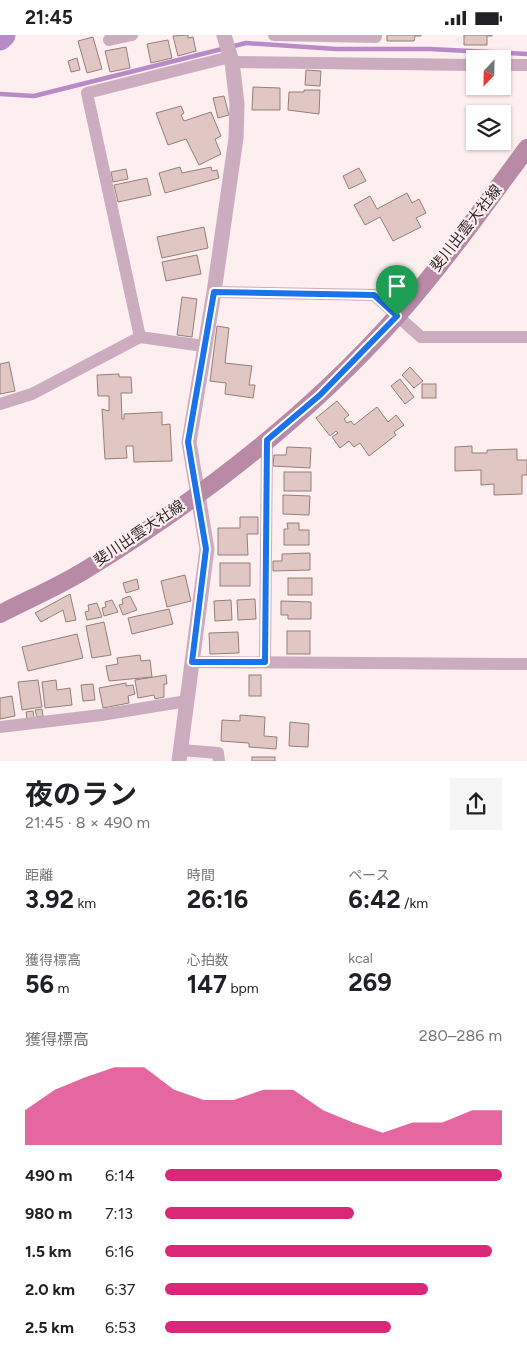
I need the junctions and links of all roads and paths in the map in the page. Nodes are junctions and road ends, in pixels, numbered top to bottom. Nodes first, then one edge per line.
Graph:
1 (132, 35) edge
2 (224, 35) edge
3 (274, 35) edge
4 (376, 35) edge
5 (109, 40) dead end
6 (231, 59) junction
7 (466, 65) edge
8 (511, 65) edge
9 (527, 65) edge
10 (527, 148) edge
11 (214, 292) junction
12 (397, 316) junction
13 (140, 337) junction
14 (527, 337) edge
15 (204, 346) junction
16 (0, 405) edge
17 (267, 440) junction
18 (198, 493) junction
19 (0, 614) edge
20 (192, 662) junction
21 (265, 662) junction
22 (527, 664) edge
23 (187, 701) junction
24 (0, 727) edge
25 (180, 755) edge
26 (219, 761) edge

1 - 5 street
2 - 6 street
3 - 4 street
6 - 7 street
6 - 11 street
6 - 13 street
8 - 9 street
10 - 12 main road, 斐川出雲大社線
11 - 12 street
11 - 15 street
12 - 14 street
12 - 17 main road, 斐川出雲大社線
13 - 15 street
13 - 16 street
15 - 18 street
17 - 18 main road, 斐川出雲大社線
17 - 21 street
18 - 19 main road, 斐川出雲大社線
18 - 20 street
20 - 21 street
20 - 23 street
21 - 22 street
23 - 24 street
23 - 25 street
25 - 26 street

